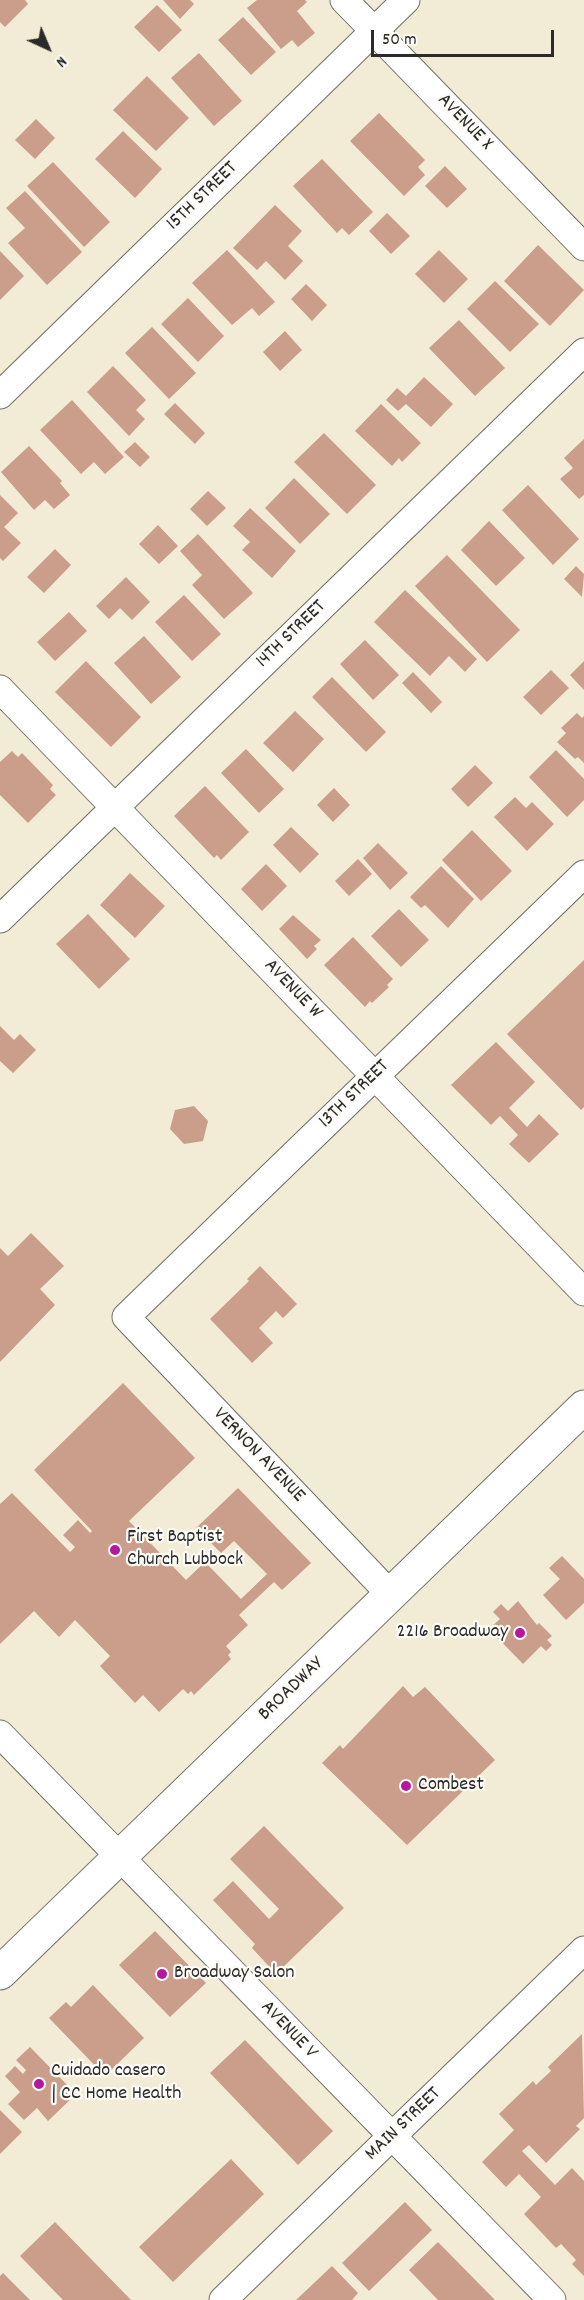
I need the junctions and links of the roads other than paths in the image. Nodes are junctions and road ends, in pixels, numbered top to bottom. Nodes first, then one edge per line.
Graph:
1 (344, 0) edge
2 (406, 0) edge
3 (374, 31) junction
4 (584, 247) edge
5 (584, 352) edge
6 (0, 395) edge
7 (0, 689) edge
8 (115, 807) junction
9 (584, 874) edge
10 (0, 919) edge
11 (375, 1076) junction
12 (584, 1292) edge
13 (126, 1317) joint
14 (584, 1407) edge
15 (390, 1594) junction
16 (0, 1734) edge
17 (119, 1857) junction
18 (584, 1950) edge
19 (0, 1972) edge
20 (391, 2137) junction
21 (223, 2300) edge
22 (552, 2300) edge

1 - 3 street, AVENUE X
2 - 3 street, 15TH STREET
3 - 4 street, AVENUE X
3 - 6 street, 15TH STREET
5 - 8 street, 14TH STREET
7 - 8 street, AVENUE W
8 - 10 street, 14TH STREET
8 - 11 street, AVENUE W
9 - 11 street, 13TH STREET
11 - 12 street, AVENUE W
11 - 13 street, 13TH STREET
13 - 15 street, VERNON AVENUE
14 - 15 main road, BROADWAY
15 - 17 main road, BROADWAY
16 - 17 street, AVENUE V
17 - 19 main road, BROADWAY
17 - 20 street, AVENUE V
18 - 20 street, MAIN STREET
20 - 21 street, MAIN STREET
20 - 22 street, AVENUE V

